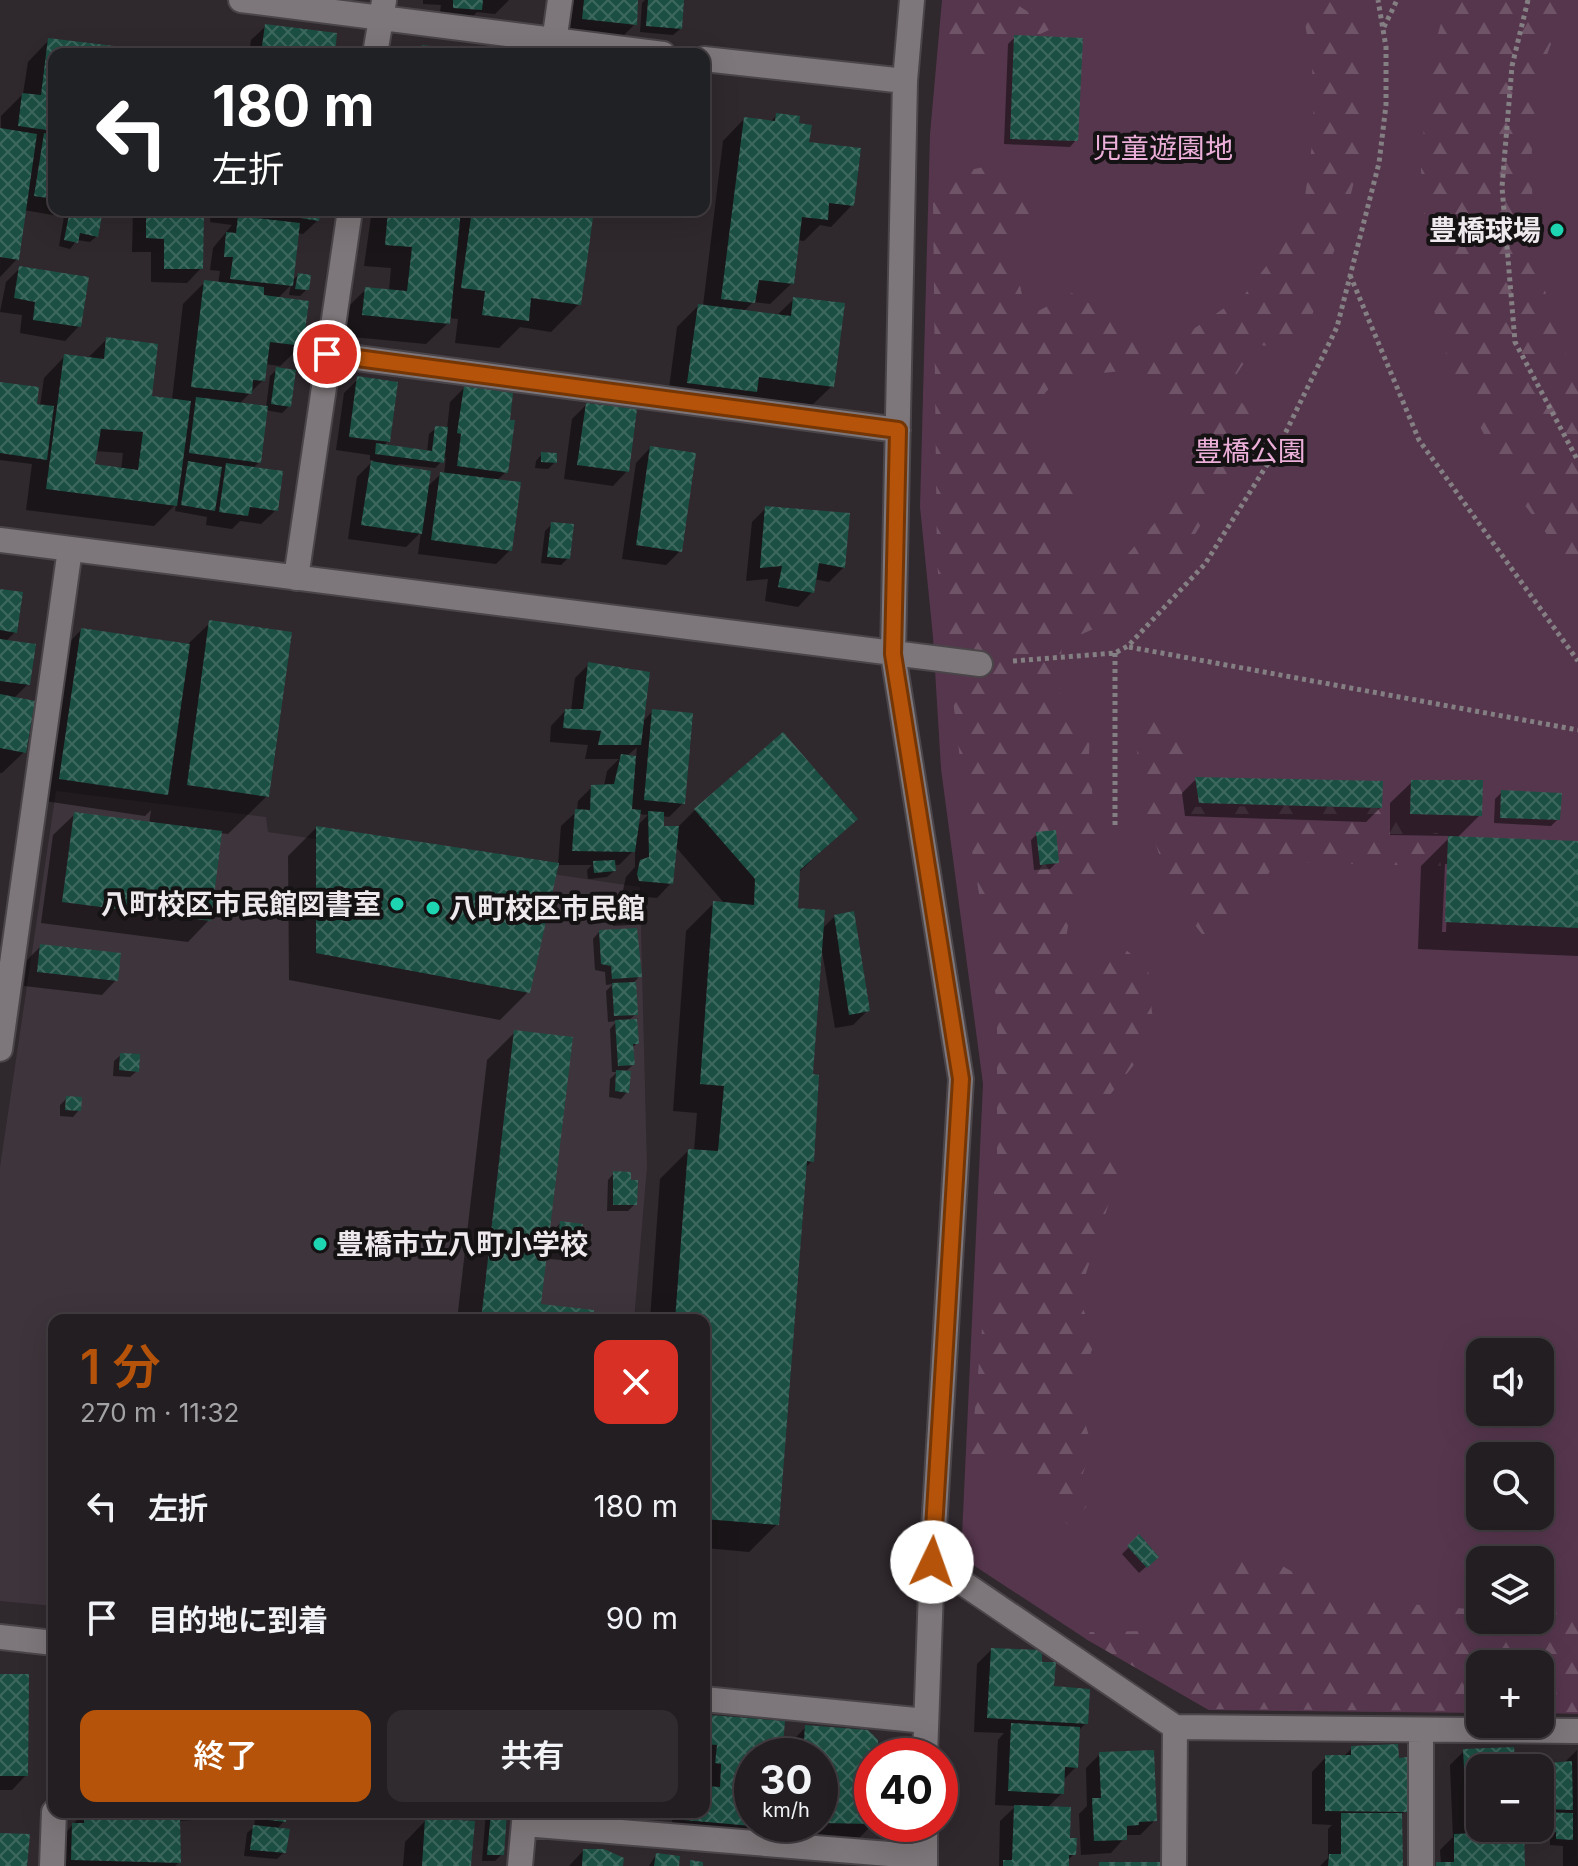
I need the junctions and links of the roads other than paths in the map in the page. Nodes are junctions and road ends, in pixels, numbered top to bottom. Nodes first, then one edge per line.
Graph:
1 (241, 0) edge
2 (560, 0) edge
3 (912, 0) edge
4 (383, 8) edge
5 (554, 42) junction
6 (376, 48) edge
7 (608, 48) edge
8 (710, 60) edge
9 (905, 81) junction
10 (349, 216) edge
11 (327, 354) junction
12 (898, 430) junction
13 (0, 540) edge
14 (70, 549) junction
15 (296, 578) junction
16 (893, 654) junction
17 (980, 664) road end
18 (0, 1049) edge
19 (932, 1562) junction
20 (0, 1637) edge
21 (48, 1642) edge
22 (710, 1700) edge
23 (926, 1721) junction
24 (1175, 1727) junction
25 (1578, 1731) edge
26 (1421, 1732) junction
27 (926, 1738) edge
28 (54, 1818) edge
29 (524, 1818) edge
30 (925, 1861) edge
31 (52, 1866) edge
32 (520, 1866) edge
33 (1174, 1866) edge
34 (1421, 1866) edge

1 - 4 street
2 - 5 street
3 - 9 street
4 - 5 street
4 - 6 street
5 - 7 street
8 - 9 street
9 - 12 street
10 - 11 street
11 - 12 street
11 - 15 street
12 - 16 street
13 - 14 street
14 - 15 street
14 - 18 street
15 - 16 street
16 - 17 street
16 - 19 street
19 - 23 street
19 - 24 street
20 - 21 street
22 - 23 street
23 - 27 street
24 - 26 street
24 - 33 street
25 - 26 street
26 - 34 street
28 - 31 street
29 - 30 street
29 - 32 street

